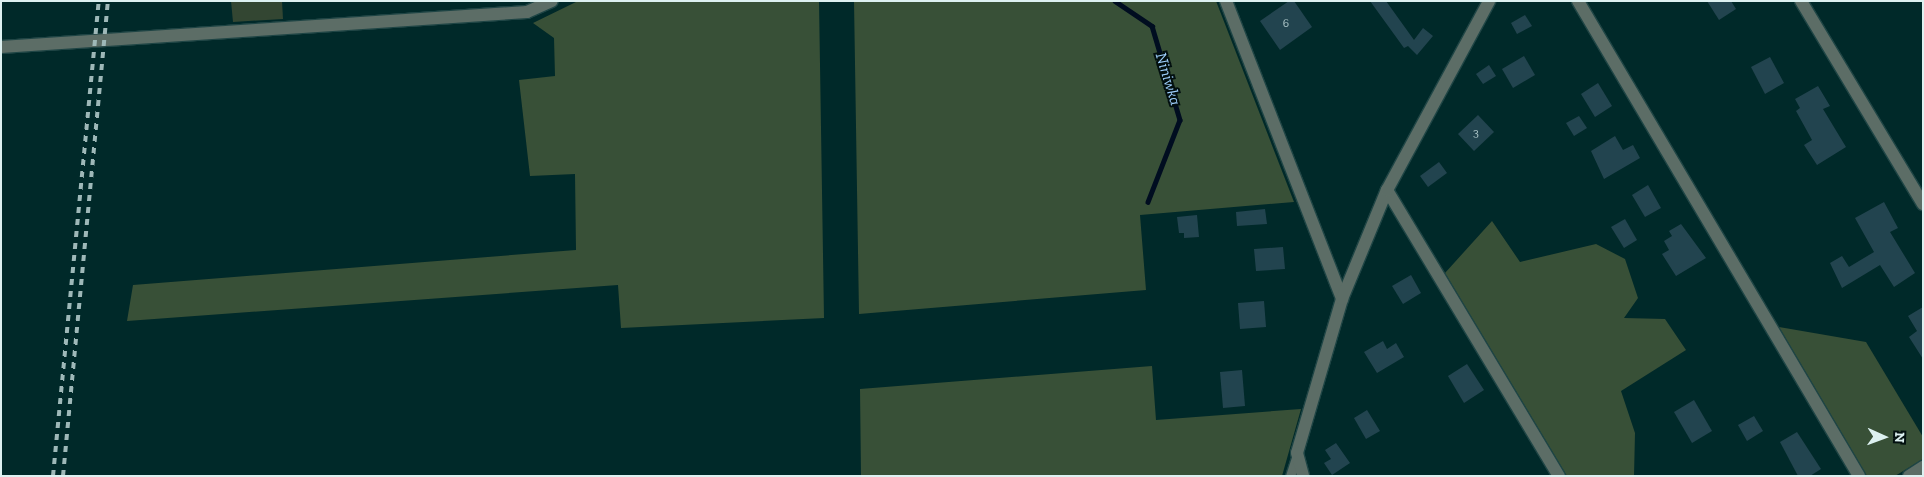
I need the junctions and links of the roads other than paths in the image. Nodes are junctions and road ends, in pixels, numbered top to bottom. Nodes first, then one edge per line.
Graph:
1 (552, 1) edge
2 (1226, 1) edge
3 (1489, 1) edge
4 (1578, 1) edge
5 (1801, 1) edge
6 (1, 47) edge
7 (1387, 190) junction
8 (1923, 204) edge
9 (1342, 299) junction
10 (1297, 453) junction
11 (1923, 467) edge
12 (1290, 476) edge
13 (1303, 476) edge
14 (1559, 476) edge
15 (1859, 476) edge
16 (1909, 476) edge

1 - 6 street
2 - 9 street
3 - 7 street
4 - 15 street
5 - 8 street
7 - 9 street
7 - 14 street
9 - 10 street
10 - 12 lane
10 - 13 street
11 - 16 street

